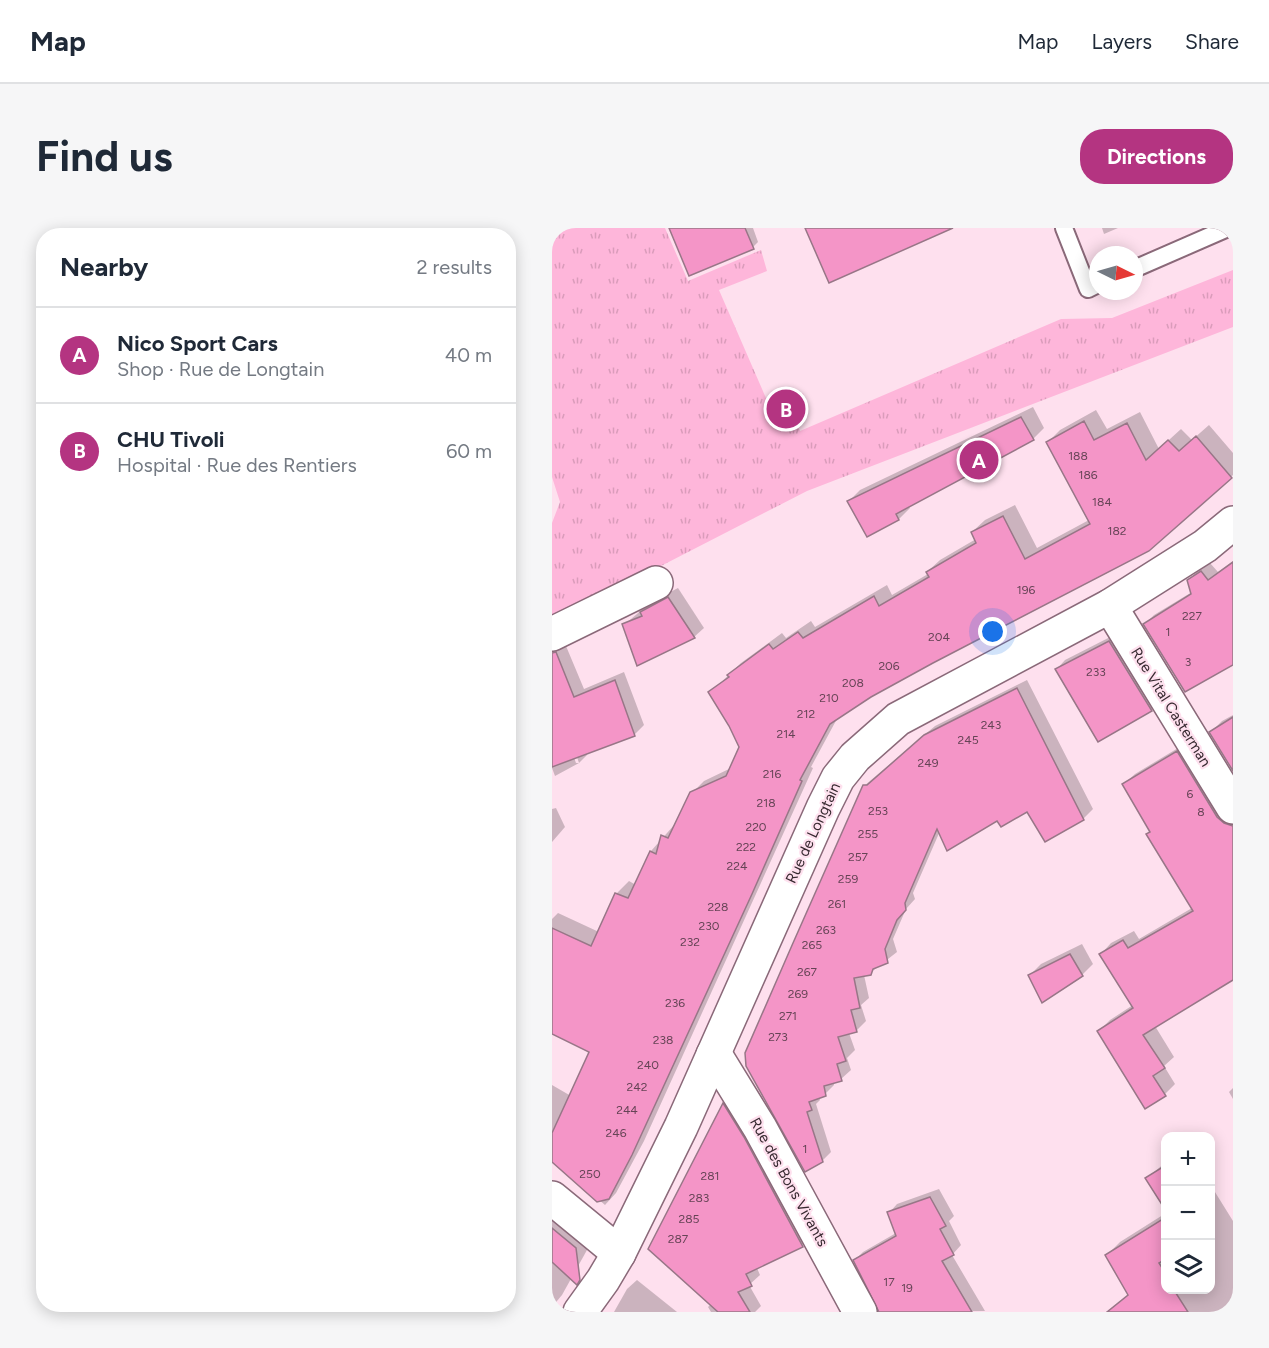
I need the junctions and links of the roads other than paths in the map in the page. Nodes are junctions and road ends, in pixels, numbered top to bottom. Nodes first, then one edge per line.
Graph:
1 (1064, 228) edge
2 (1228, 228) edge
3 (1143, 265) edge
4 (1089, 288) edge
5 (1233, 522) edge
6 (656, 582) dead end
7 (1110, 606) junction
8 (552, 634) edge
9 (1233, 807) edge
10 (713, 1055) junction
11 (552, 1198) edge
12 (619, 1253) junction
13 (580, 1312) edge
14 (860, 1312) edge

1 - 4 lane
2 - 3 lane
5 - 7 street, Rue de Longtain
6 - 8 street
7 - 9 street, Rue Vital Casterman
7 - 10 street, Rue de Longtain
10 - 12 street, Rue de Longtain
10 - 14 street, Rue des Bons Vivants
11 - 12 street
12 - 13 street, Rue de Longtain

